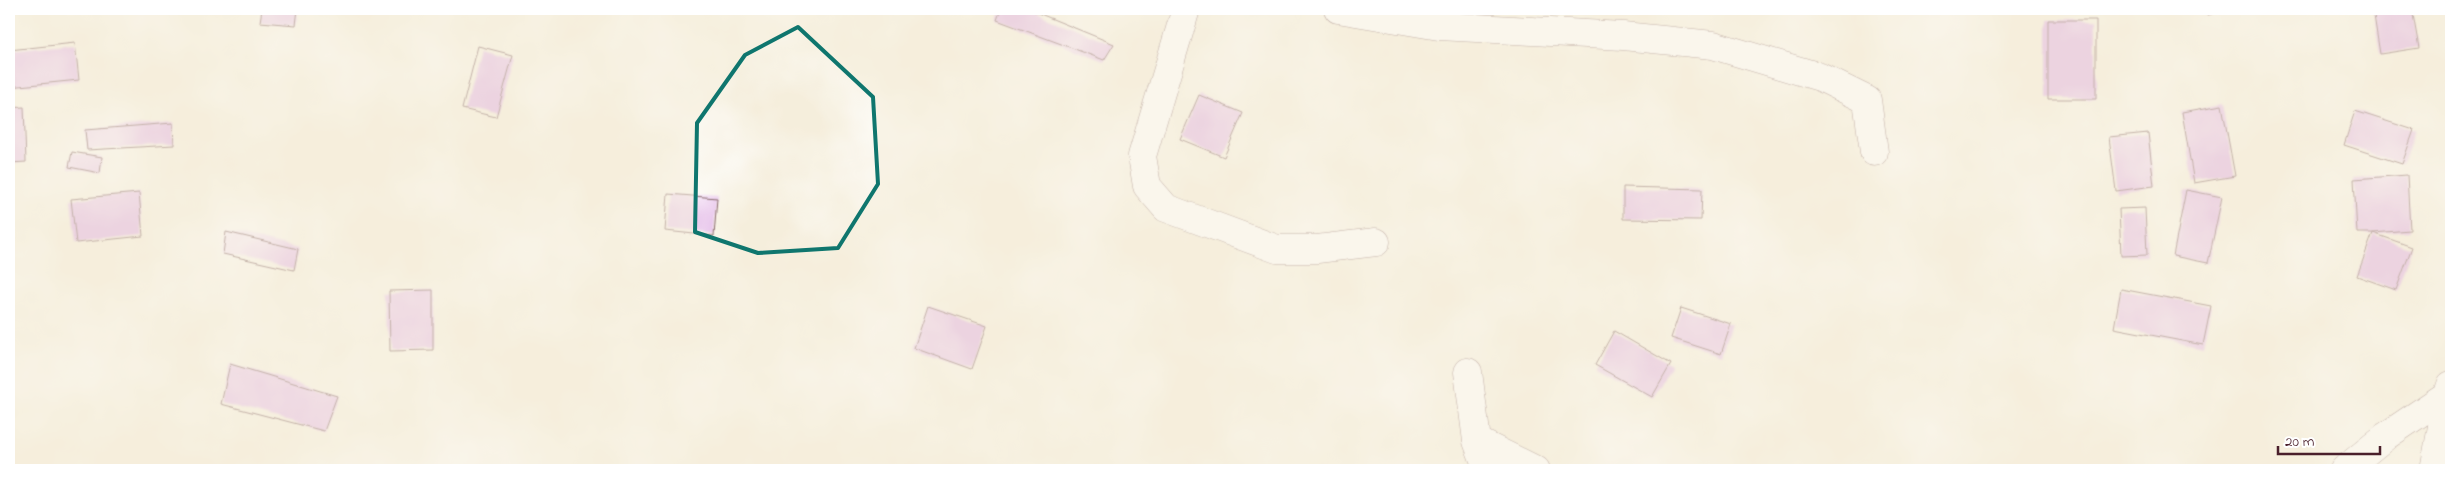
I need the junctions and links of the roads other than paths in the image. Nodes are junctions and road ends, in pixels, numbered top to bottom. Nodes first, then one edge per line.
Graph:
1 (1186, 9) edge
2 (1338, 9) edge
3 (1874, 152) dead end
4 (1376, 242) dead end
5 (1468, 372) dead end
6 (2449, 389) edge
7 (1477, 441) junction
8 (1485, 470) edge
9 (1536, 470) edge
10 (2344, 470) edge
11 (2434, 470) edge

1 - 4 street
2 - 3 street
5 - 7 street
6 - 10 street
6 - 11 street
7 - 8 street
7 - 9 street

